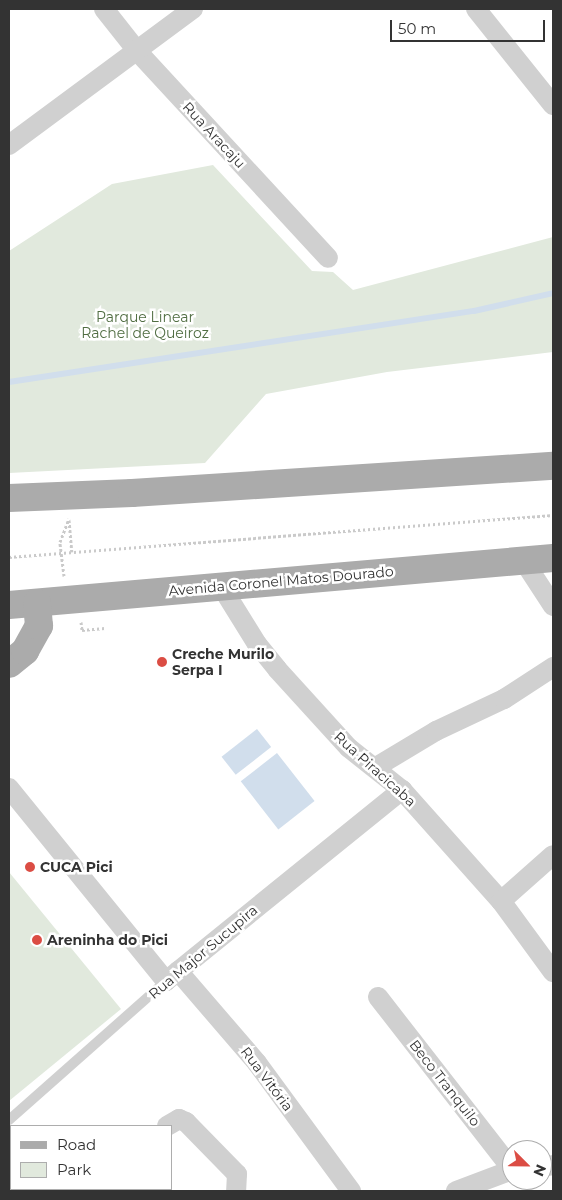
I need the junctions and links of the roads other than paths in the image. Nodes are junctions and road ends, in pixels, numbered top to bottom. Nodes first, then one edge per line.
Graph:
1 (104, 9) edge
2 (192, 9) edge
3 (476, 9) edge
4 (138, 52) junction
5 (553, 105) edge
6 (9, 145) edge
7 (328, 258) dead end
8 (553, 466) edge
9 (9, 498) edge
10 (553, 558) edge
11 (523, 560) junction
12 (221, 586) junction
13 (37, 603) junction
14 (9, 605) edge
15 (553, 606) edge
16 (9, 664) edge
17 (553, 667) edge
18 (376, 766) junction
19 (9, 788) edge
20 (402, 790) junction
21 (553, 855) edge
22 (501, 901) junction
23 (553, 972) edge
24 (172, 976) junction
25 (378, 997) dead end
26 (9, 1120) edge
27 (169, 1125) edge
28 (502, 1157) edge
29 (502, 1174) edge
30 (236, 1191) edge
31 (351, 1191) edge
32 (456, 1191) edge

1 - 4 street, Rua Aracaju
2 - 4 street
3 - 5 street
4 - 6 street
4 - 7 street, Rua Aracaju
8 - 9 main road
10 - 11 main road, Avenida Coronel Matos Dourado
11 - 12 main road, Avenida Coronel Matos Dourado
11 - 15 street
12 - 13 main road, Avenida Coronel Matos Dourado
12 - 18 street, Rua Piracicaba
13 - 14 main road, Avenida Coronel Matos Dourado
13 - 16 main road
17 - 18 street
18 - 20 street, Rua Piracicaba
19 - 24 street, Rua Vitória
20 - 22 street, Rua Piracicaba
20 - 24 street, Rua Major Sucupira
21 - 22 street
22 - 23 street, Rua Piracicaba
24 - 26 lane, Rua Major Sucupira
24 - 31 street, Rua Vitória
25 - 28 street, Beco Tranquilo
27 - 30 street
29 - 32 street

